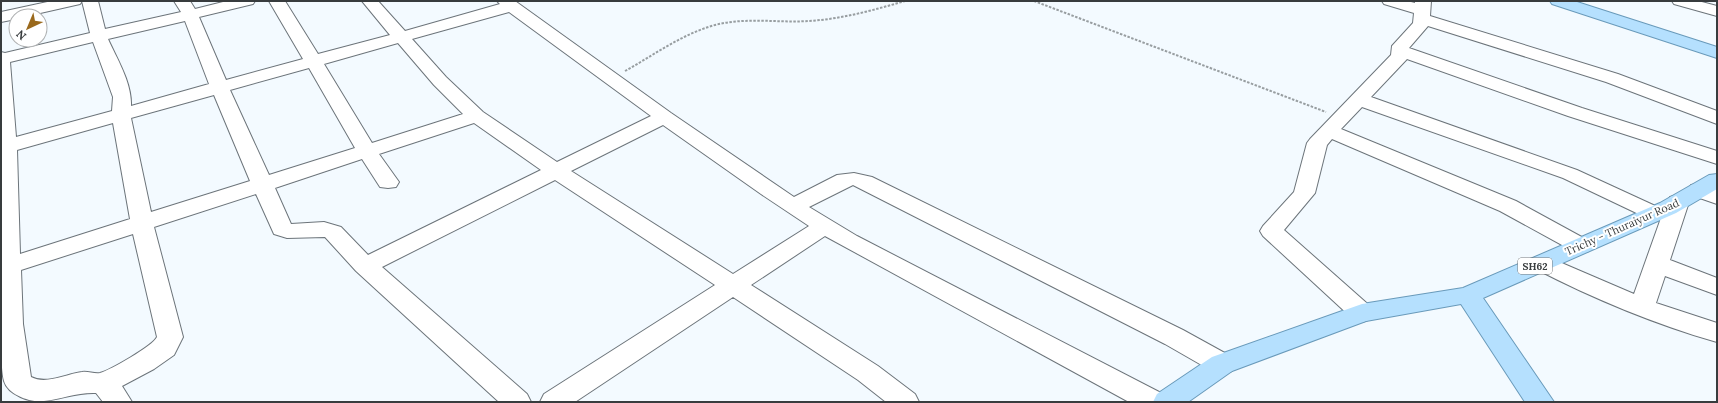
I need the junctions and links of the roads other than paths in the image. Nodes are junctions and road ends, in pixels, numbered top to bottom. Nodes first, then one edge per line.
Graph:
1 (74, 1) edge
2 (90, 1) edge
3 (247, 1) edge
4 (277, 1) edge
5 (370, 1) edge
6 (1390, 1) edge
7 (1558, 1) edge
8 (1680, 1) edge
9 (509, 4) edge
10 (186, 8) edge
11 (1422, 10) edge
12 (1717, 11) edge
13 (1, 17) edge
14 (99, 37) junction
15 (403, 37) junction
16 (1400, 51) junction
17 (1717, 53) edge
18 (1, 59) edge
19 (315, 62) junction
20 (220, 88) junction
21 (1359, 99) junction
22 (121, 115) junction
23 (476, 116) junction
24 (664, 117) junction
25 (1717, 118) edge
26 (1335, 124) junction
27 (3, 148) edge
28 (367, 151) junction
29 (1717, 158) edge
30 (556, 171) junction
31 (388, 182) dead end
32 (263, 185) junction
33 (1711, 189) edge
34 (1678, 202) junction
35 (794, 206) junction
36 (1655, 213) junction
37 (142, 224) junction
38 (824, 226) junction
39 (1581, 246) junction
40 (1542, 263) junction
41 (1657, 264) junction
42 (6, 266) edge
43 (365, 266) junction
44 (733, 284) junction
45 (1717, 287) edge
46 (1468, 295) junction
47 (1642, 307) junction
48 (1362, 313) junction
49 (1717, 333) edge
50 (1222, 364) junction
51 (111, 392) edge
52 (517, 402) edge
53 (554, 402) edge
54 (905, 402) edge
55 (1153, 402) edge
56 (1167, 402) edge
57 (1540, 402) edge

1 - 13 street
2 - 14 street
3 - 10 street
4 - 19 street
5 - 15 street
6 - 11 street
7 - 17 main road
8 - 12 street
9 - 15 street
9 - 24 street
10 - 14 street
10 - 20 street
11 - 16 street
11 - 25 street
14 - 18 street
14 - 22 street
15 - 19 street
15 - 23 street
16 - 21 street
16 - 29 street
18 - 27 street
19 - 20 street
19 - 28 street
20 - 22 street
20 - 32 street
21 - 26 street
21 - 36 street
22 - 27 street
22 - 37 street
23 - 28 street
23 - 30 street
24 - 30 street
24 - 35 street
26 - 39 street
26 - 48 street
27 - 42 street
28 - 31 street
28 - 32 street
30 - 43 street
30 - 44 street
32 - 37 street
32 - 43 street
33 - 34 main road, Trichy - Thuraiyur Road / SH62
34 - 36 main road, Trichy - Thuraiyur Road / SH62
34 - 41 street
35 - 38 street
35 - 50 street
36 - 39 main road, Trichy - Thuraiyur Road / SH62
37 - 42 street
37 - 51 street
38 - 44 street
38 - 55 street
39 - 40 main road, Trichy - Thuraiyur Road / SH62
40 - 46 main road, Trichy - Thuraiyur Road / SH62
40 - 47 street
41 - 45 street
41 - 47 street
42 - 51 street
43 - 52 street
44 - 53 street
44 - 54 street
46 - 48 main road, Trichy - Thuraiyur Road
46 - 57 main road
47 - 49 street
48 - 50 main road, Trichy - Thuraiyur Road
50 - 56 main road, Trichy - Thuraiyur Road

